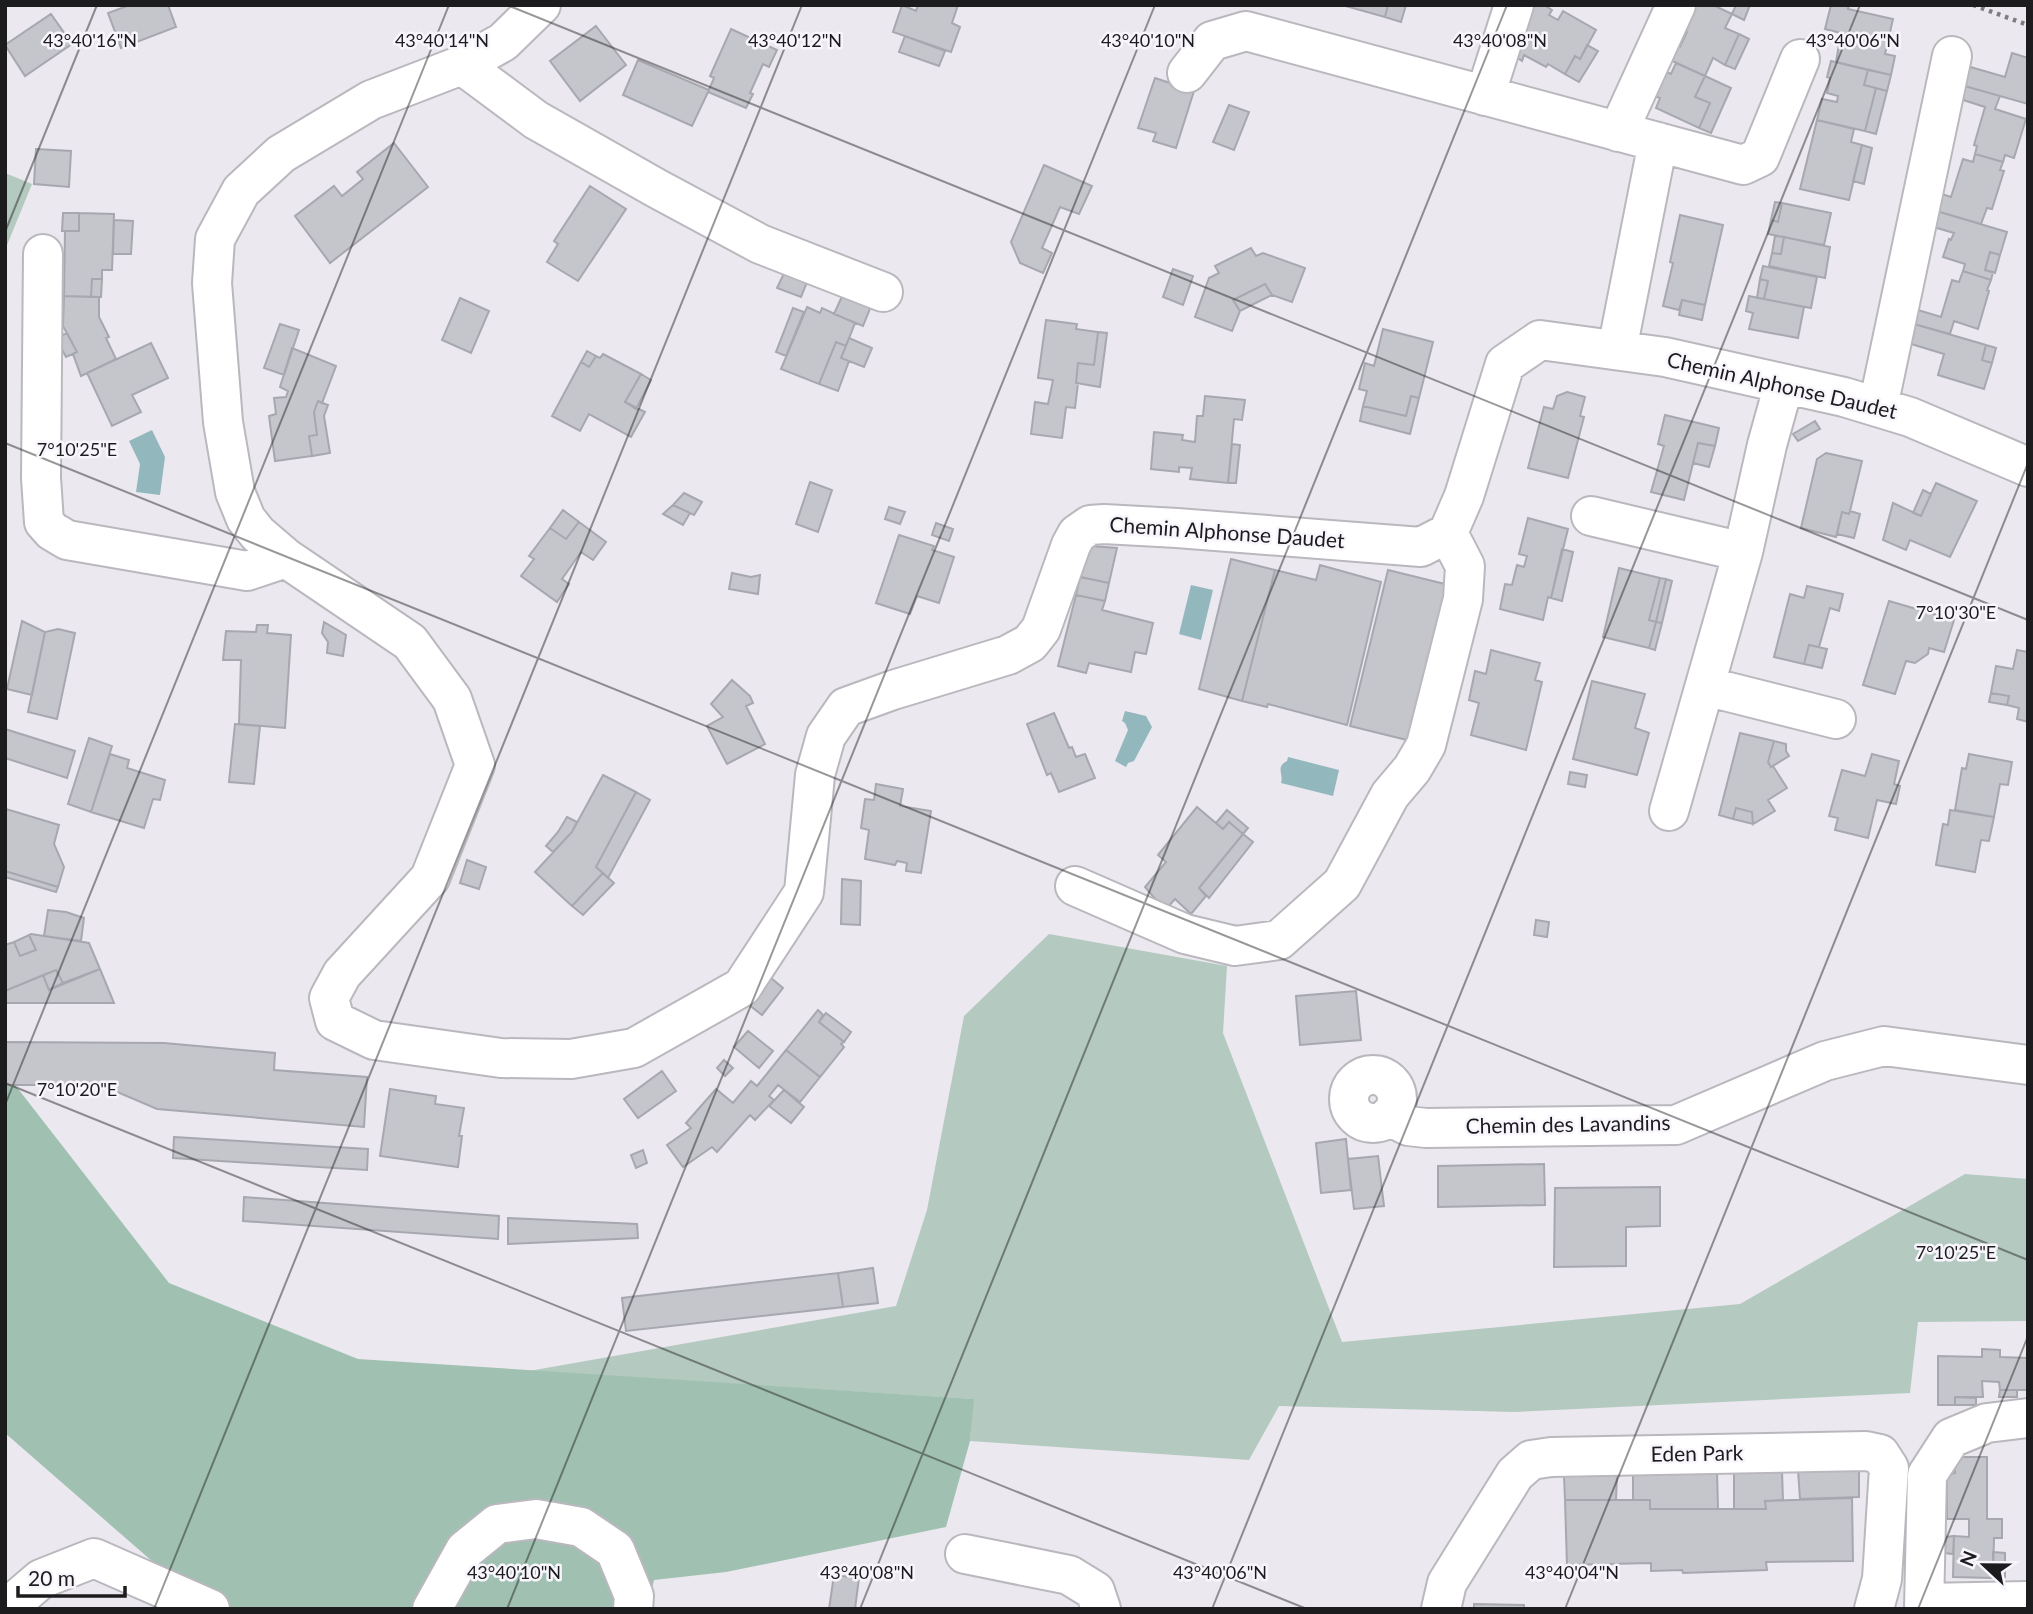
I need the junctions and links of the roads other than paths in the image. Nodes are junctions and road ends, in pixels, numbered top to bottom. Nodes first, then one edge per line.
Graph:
1 (541, 5) edge
2 (1514, 5) edge
3 (1676, 5) edge
4 (1952, 57) dead end
5 (1800, 59) dead end
6 (462, 65) junction
7 (1187, 73) dead end
8 (1485, 96) junction
9 (1618, 132) junction
10 (1658, 142) junction
11 (43, 254) dead end
12 (883, 292) dead end
13 (1617, 351) junction
14 (1784, 384) junction
15 (1878, 407) junction
16 (2028, 467) edge
17 (1591, 516) dead end
18 (1448, 533) junction
19 (1743, 552) junction
20 (286, 558) junction
21 (1705, 686) junction
22 (1836, 719) dead end
23 (1669, 811) dead end
24 (1076, 886) dead end
25 (2028, 1065) edge
26 (1389, 1116) dead end
27 (2028, 1418) edge
28 (965, 1554) dead end
29 (2028, 1601) edge
30 (1924, 1606) edge
31 (6, 1609) edge
32 (210, 1609) edge
33 (432, 1609) edge
34 (633, 1609) edge
35 (1101, 1609) edge
36 (1441, 1609) edge
37 (1874, 1609) edge

1 - 6 street, Chemin Alphonse Daudet
2 - 8 street
3 - 9 street
4 - 15 street
5 - 10 street
6 - 12 street
6 - 20 street, Chemin Alphonse Daudet
7 - 8 street
8 - 9 street
9 - 10 street
10 - 13 street
11 - 20 street
13 - 14 street, Chemin Alphonse Daudet
13 - 18 street, Chemin Alphonse Daudet
14 - 15 street, Chemin Alphonse Daudet
14 - 19 street
15 - 16 street, Chemin Alphonse Daudet
17 - 19 street
18 - 20 street, Chemin Alphonse Daudet
18 - 24 street
19 - 21 street
21 - 22 street
21 - 23 street
25 - 26 street, Chemin des Lavandins
27 - 30 street
28 - 35 street
29 - 30 street
31 - 32 street
33 - 34 street
36 - 37 street, Eden Park

